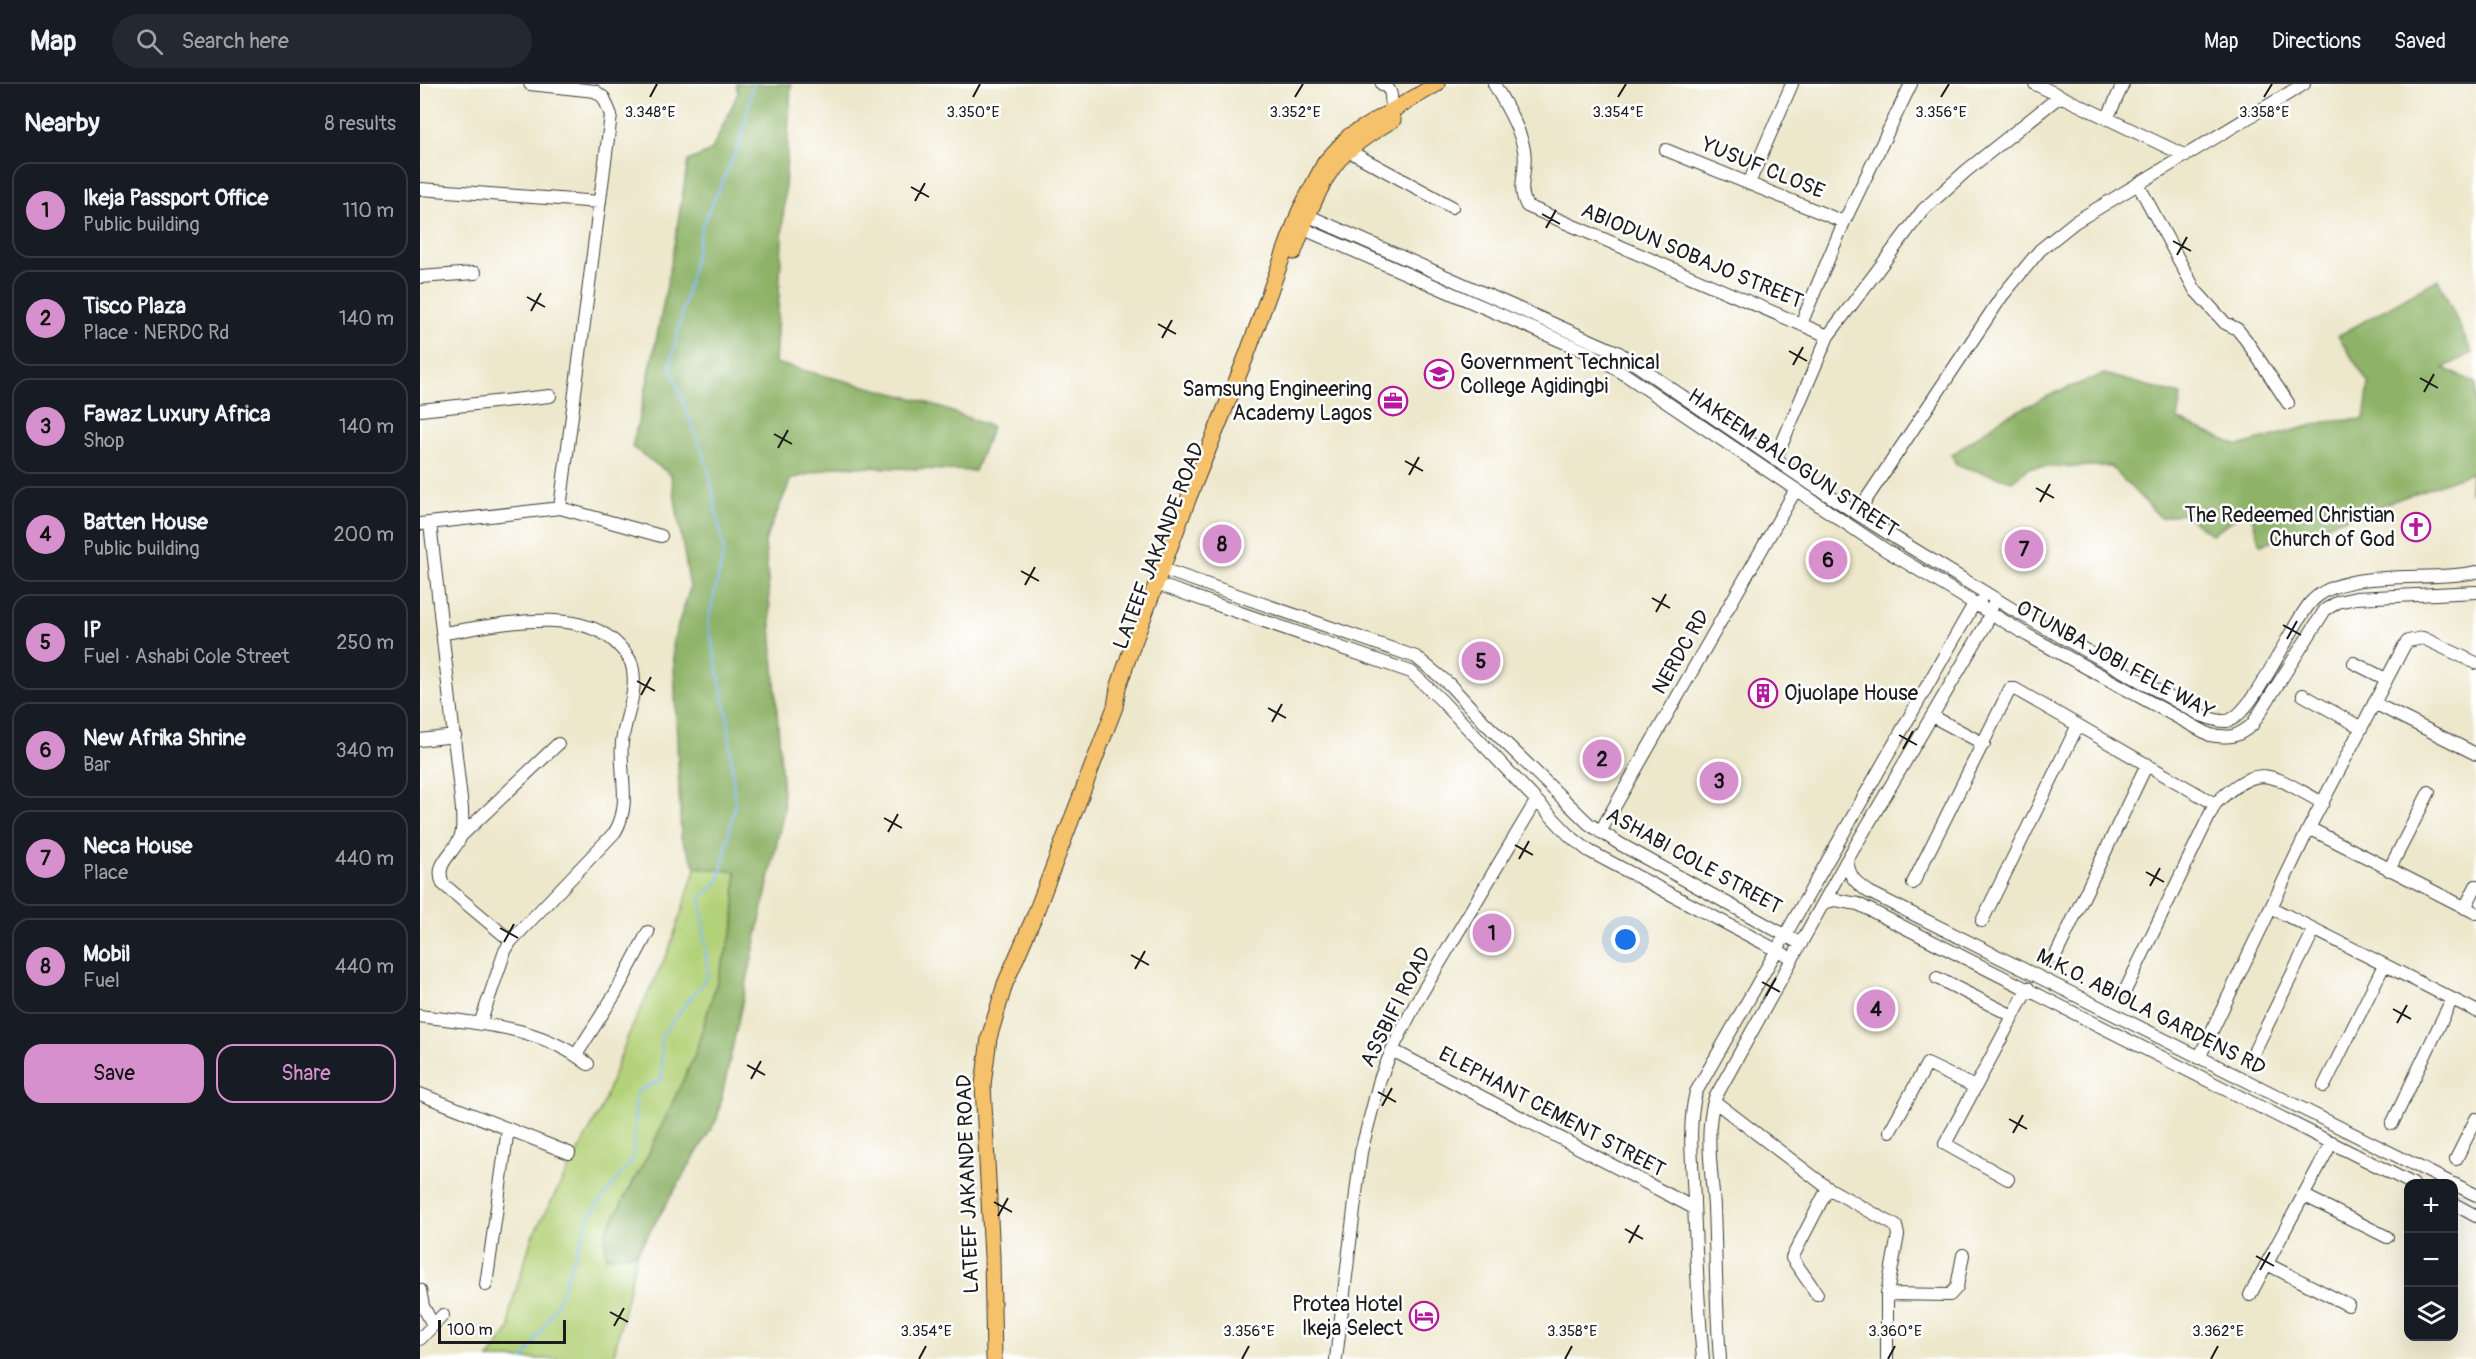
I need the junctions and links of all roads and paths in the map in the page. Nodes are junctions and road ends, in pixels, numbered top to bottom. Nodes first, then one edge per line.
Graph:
1 (530, 84) edge
2 (1382, 84) edge
3 (1437, 84) edge
4 (1452, 84) edge
5 (1494, 84) edge
6 (1792, 84) edge
7 (1911, 84) edge
8 (2035, 84) edge
9 (2123, 84) edge
10 (2304, 84) edge
11 (2060, 96) junction
12 (1391, 110) junction
13 (2107, 119) junction
14 (1666, 150) dead end
15 (1349, 151) junction
16 (2186, 156) junction
17 (1749, 183) junction
18 (2138, 184) junction
19 (420, 189) edge
20 (600, 202) junction
21 (1452, 207) dead end
22 (1301, 220) junction
23 (1844, 222) junction
24 (1432, 271) junction
25 (475, 273) dead end
26 (420, 277) edge
27 (1427, 283) junction
28 (1801, 324) junction
29 (1828, 336) junction
30 (550, 396) dead end
31 (2288, 403) dead end
32 (420, 410) edge
33 (1711, 415) junction
34 (1702, 426) junction
35 (1775, 460) junction
36 (1796, 491) junction
37 (560, 508) junction
38 (1857, 513) junction
39 (425, 523) edge
40 (661, 536) dead end
41 (2476, 572) edge
42 (1164, 578) junction
43 (1221, 588) junction
44 (2476, 592) edge
45 (1993, 597) junction
46 (1215, 603) junction
47 (1974, 604) junction
48 (1991, 614) junction
49 (444, 633) junction
50 (2283, 646) junction
51 (2297, 654) junction
52 (1943, 658) junction
53 (2354, 663) dead end
54 (2476, 663) edge
55 (1960, 667) junction
56 (2386, 679) junction
57 (2302, 695) dead end
58 (2374, 703) junction
59 (1932, 716) junction
60 (2078, 725) junction
61 (2360, 727) junction
62 (455, 736) junction
63 (420, 740) edge
64 (558, 744) dead end
65 (1984, 744) junction
66 (2476, 754) edge
67 (2147, 764) junction
68 (2429, 792) dead end
69 (1536, 801) junction
70 (2323, 803) junction
71 (2215, 804) junction
72 (2309, 828) junction
73 (1600, 832) junction
74 (461, 836) junction
75 (1847, 860) junction
76 (2389, 870) junction
77 (1913, 883) dead end
78 (2476, 886) edge
79 (1823, 903) junction
80 (1734, 908) junction
81 (2272, 908) junction
82 (2471, 910) edge
83 (1982, 921) dead end
84 (1726, 924) junction
85 (2314, 930) junction
86 (648, 932) dead end
87 (1785, 935) junction
88 (511, 941) junction
89 (1801, 944) junction
90 (1777, 951) junction
91 (2055, 957) dead end
92 (1792, 959) junction
93 (2384, 965) junction
94 (1937, 978) dead end
95 (2028, 988) junction
96 (2125, 991) dead end
97 (2452, 999) junction
98 (2476, 1011) edge
99 (420, 1016) edge
100 (2013, 1016) junction
101 (2127, 1021) junction
102 (480, 1024) junction
103 (2119, 1035) junction
104 (1392, 1050) junction
105 (576, 1055) junction
106 (2252, 1056) dead end
107 (2199, 1058) junction
108 (588, 1064) dead end
109 (2324, 1086) dead end
110 (1975, 1087) junction
111 (420, 1094) edge
112 (1714, 1101) junction
113 (2476, 1119) edge
114 (2391, 1124) dead end
115 (508, 1129) junction
116 (1890, 1131) dead end
117 (2332, 1142) junction
118 (569, 1152) dead end
119 (2456, 1159) dead end
120 (2008, 1179) dead end
121 (2404, 1179) edge
122 (2443, 1179) edge
123 (2458, 1186) edge
124 (1828, 1188) junction
125 (2303, 1195) junction
126 (2476, 1195) edge
127 (2458, 1206) edge
128 (1694, 1208) junction
129 (2476, 1216) edge
130 (2387, 1237) dead end
131 (1963, 1255) dead end
132 (2267, 1264) junction
133 (486, 1285) dead end
134 (420, 1290) edge
135 (1817, 1294) dead end
136 (1887, 1294) junction
137 (2250, 1294) dead end
138 (2348, 1305) dead end
139 (443, 1315) dead end
140 (433, 1325) junction
141 (420, 1339) edge
142 (994, 1359) edge
143 (1336, 1359) edge
144 (1702, 1359) edge
145 (1720, 1359) edge
146 (1887, 1359) edge

1 - 20 street
2 - 12 street
3 - 12 main road, LATEEF JAKANDE ROAD
4 - 15 main road, LATEEF JAKANDE ROAD
5 - 28 street, ABIODUN SOBAJO STREET
6 - 17 street
7 - 23 street
8 - 11 street
9 - 13 street
10 - 16 street
11 - 13 street
11 - 29 street, HAKEEM BALOGUN STREET
12 - 22 main road, LATEEF JAKANDE ROAD
13 - 16 street
14 - 17 street, YUSUF CLOSE
15 - 21 street
15 - 22 main road, LATEEF JAKANDE ROAD
16 - 18 street
17 - 23 street, YUSUF CLOSE
18 - 31 street
18 - 38 street
19 - 20 street
20 - 37 street
22 - 24 street, HAKEEM BALOGUN STREET
22 - 27 street, HAKEEM BALOGUN STREET
22 - 42 main road, LATEEF JAKANDE ROAD
23 - 28 street
24 - 27 street
24 - 33 street, HAKEEM BALOGUN STREET
25 - 26 street
27 - 34 street, HAKEEM BALOGUN STREET
28 - 29 street, ABIODUN SOBAJO STREET
29 - 35 street, HAKEEM BALOGUN STREET
30 - 32 street
33 - 34 street
33 - 35 street, HAKEEM BALOGUN STREET
34 - 36 street, HAKEEM BALOGUN STREET
35 - 38 street, HAKEEM BALOGUN STREET
36 - 47 street, HAKEEM BALOGUN STREET
36 - 73 street, NERDC RD
37 - 39 street
37 - 40 street
38 - 45 street, HAKEEM BALOGUN STREET
39 - 49 street
41 - 50 street, OTUNBA JOBI FELE WAY
42 - 43 street, ASHABI COLE STREET
42 - 46 street, ASHABI COLE STREET
42 - 142 main road, LATEEF JAKANDE ROAD
43 - 46 street
43 - 73 street, ASHABI COLE STREET
44 - 51 street, OTUNBA JOBI FELE WAY
45 - 47 street
45 - 48 street
45 - 50 street, OTUNBA JOBI FELE WAY
46 - 69 street, ASHABI COLE STREET
47 - 48 street, HAKEEM BALOGUN STREET
47 - 52 street
48 - 51 street, OTUNBA JOBI FELE WAY
48 - 55 street
49 - 62 street
49 - 88 street
50 - 51 street
52 - 55 street
52 - 87 street
53 - 56 street
54 - 56 street
55 - 59 street
56 - 58 street
57 - 61 street
58 - 61 street
58 - 66 street
59 - 65 street
59 - 75 street
60 - 65 street
60 - 67 street
60 - 83 street
61 - 70 street
62 - 63 street
62 - 74 street
64 - 74 street
65 - 77 street
67 - 71 street
67 - 91 street
68 - 76 street
69 - 84 street, ASHABI COLE STREET
69 - 104 street, ASSBIFI ROAD
70 - 71 street
70 - 72 street
71 - 96 street
72 - 76 street
72 - 81 street
73 - 80 street, ASHABI COLE STREET
74 - 88 street
75 - 79 street
75 - 101 street, M.K.O. ABIOLA GARDENS RD
76 - 82 street
78 - 82 street
79 - 89 street
79 - 95 street, M.K.O. ABIOLA GARDENS RD
80 - 84 street
80 - 87 street, ASHABI COLE STREET
81 - 85 street
81 - 107 street
84 - 90 street, ASHABI COLE STREET
85 - 93 street
85 - 106 street
86 - 105 street
87 - 89 street, ASHABI COLE STREET
87 - 90 street
88 - 102 street
89 - 92 street
90 - 92 street, ASHABI COLE STREET
90 - 128 street
92 - 112 street
93 - 97 street
93 - 109 street
94 - 100 street
95 - 100 street
95 - 103 street, M.K.O. ABIOLA GARDENS RD
97 - 98 street
97 - 114 street
99 - 102 street
100 - 110 street
101 - 103 street
101 - 107 street, M.K.O. ABIOLA GARDENS RD
102 - 105 street
103 - 117 street, M.K.O. ABIOLA GARDENS RD
104 - 128 street, ELEPHANT CEMENT STREET
104 - 143 street, ASSBIFI ROAD
105 - 108 street
107 - 122 street, M.K.O. ABIOLA GARDENS RD
110 - 116 street
110 - 120 street
111 - 115 street
112 - 124 street
112 - 145 street
113 - 119 street
115 - 118 street
115 - 133 street
117 - 121 street, M.K.O. ABIOLA GARDENS RD
117 - 125 street
123 - 126 street, M.K.O. ABIOLA GARDENS RD
124 - 135 street
124 - 136 street
125 - 130 street
125 - 132 street
127 - 129 street
128 - 144 street
131 - 136 street
132 - 137 street
132 - 138 street
134 - 140 street
136 - 146 street
139 - 140 street
140 - 141 street

